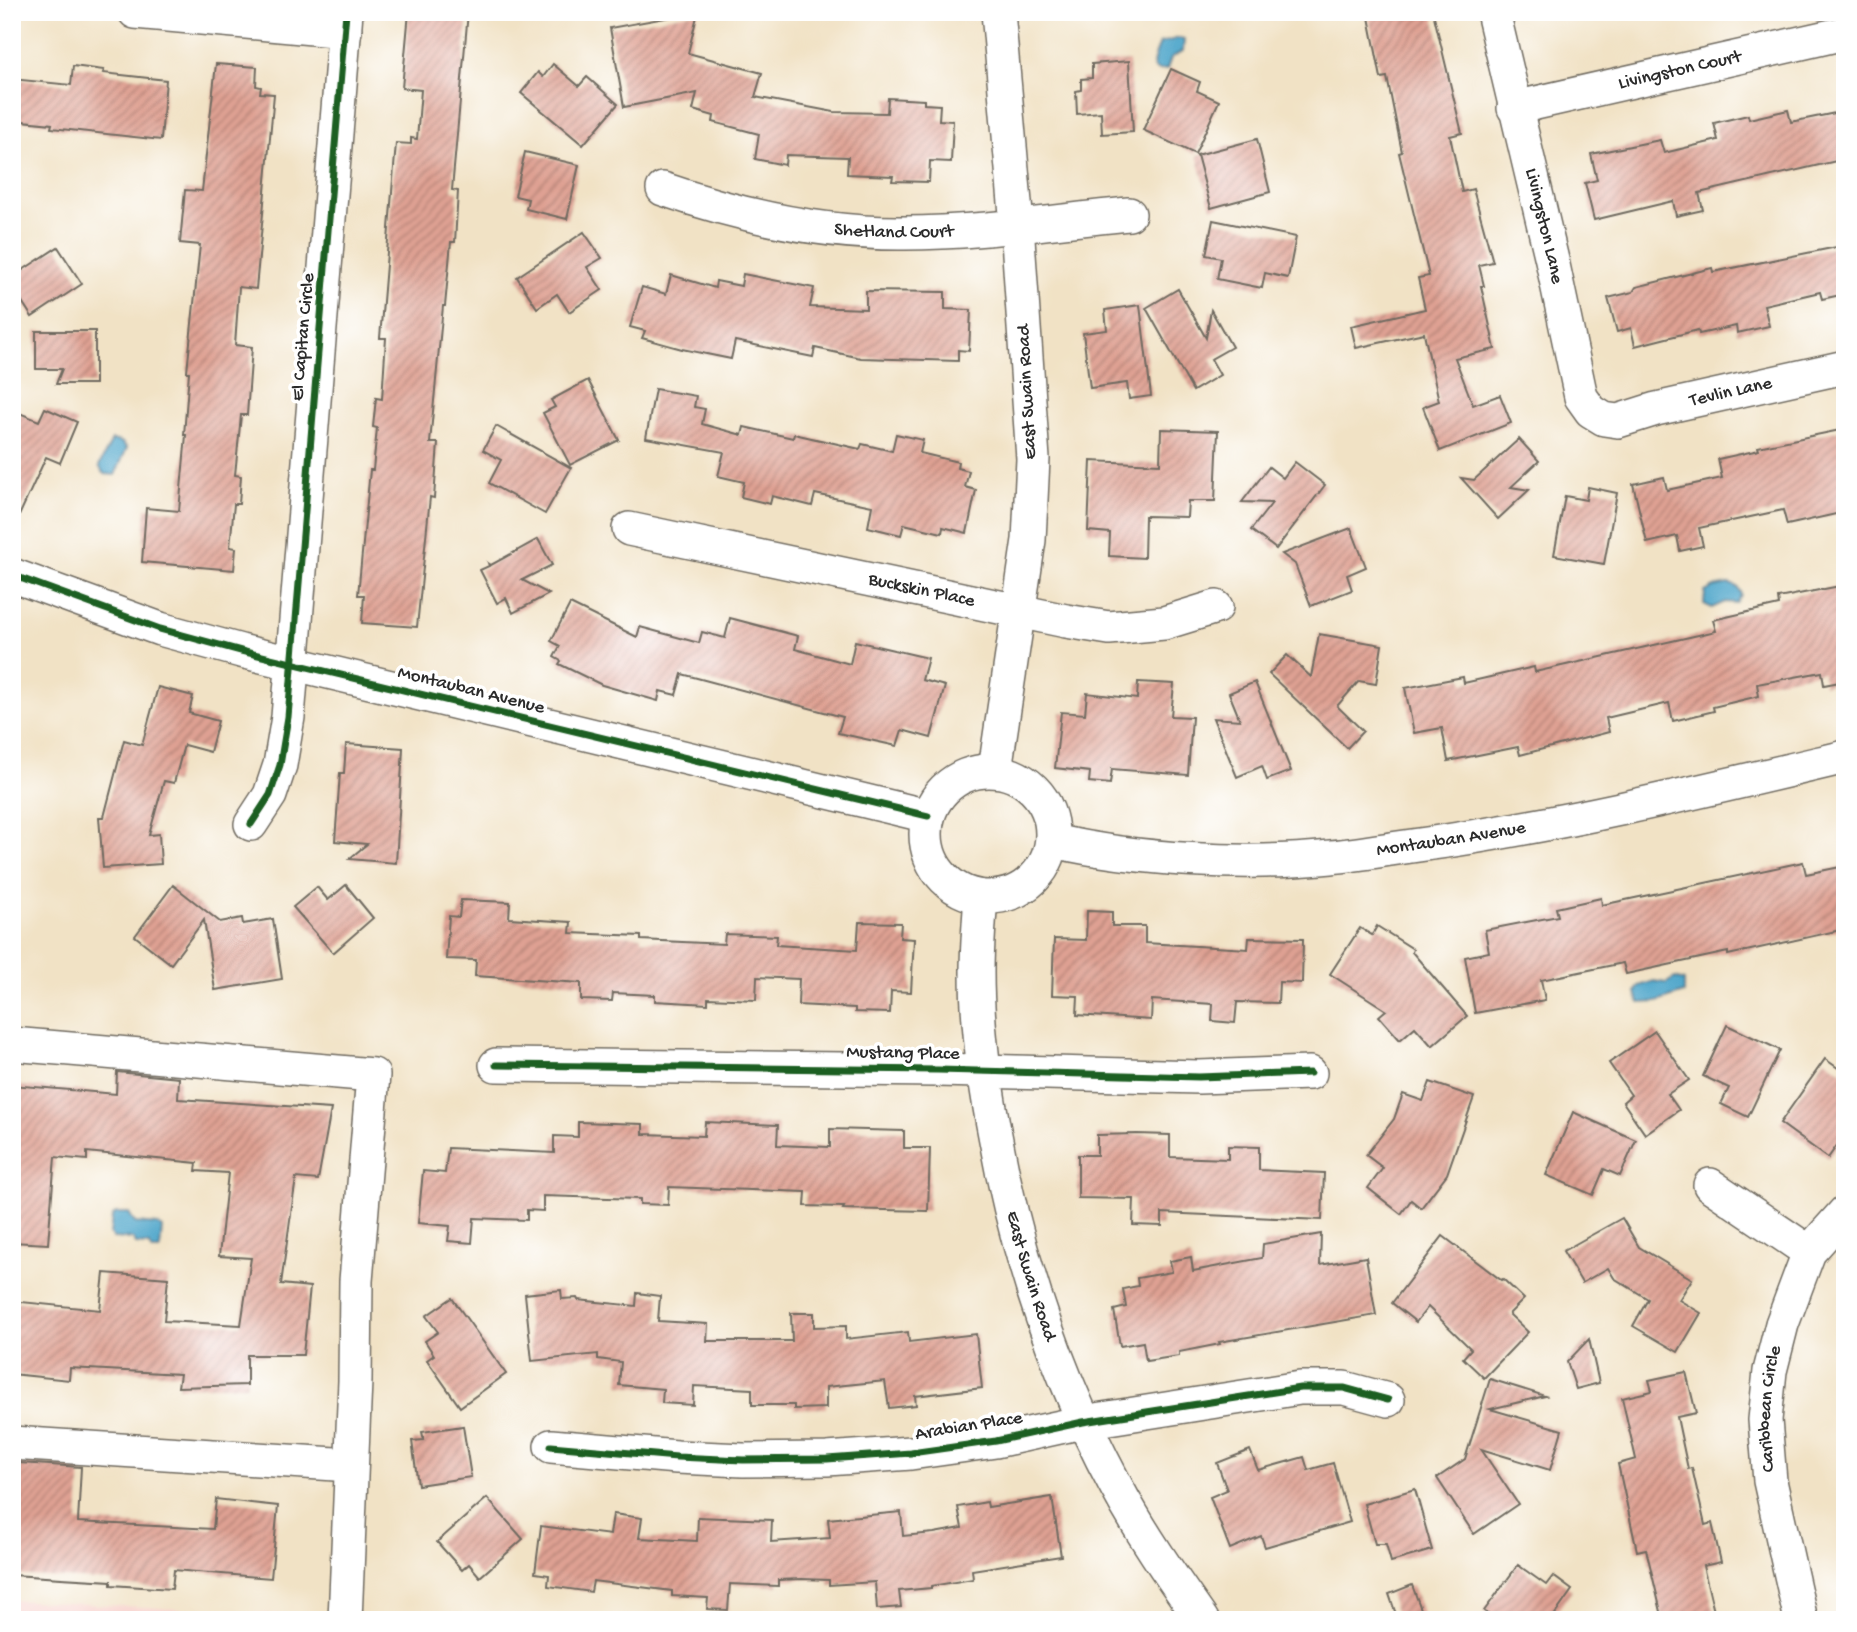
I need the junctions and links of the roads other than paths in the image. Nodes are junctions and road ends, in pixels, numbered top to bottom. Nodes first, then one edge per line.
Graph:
1 (135, 12) edge
2 (998, 12) edge
3 (1493, 12) edge
4 (345, 22) edge
5 (1845, 33) edge
6 (1514, 108) junction
7 (663, 189) dead end
8 (1129, 214) dead end
9 (1017, 225) junction
10 (1845, 367) edge
11 (1618, 421) joint
12 (629, 529) dead end
13 (12, 575) edge
14 (1216, 607) dead end
15 (1020, 611) junction
16 (293, 663) junction
17 (1845, 757) edge
18 (995, 770) junction
19 (928, 816) junction
20 (250, 824) dead end
21 (1053, 841) junction
22 (981, 897) junction
23 (12, 1044) edge
24 (496, 1065) dead end
25 (983, 1071) junction
26 (1310, 1073) dead end
27 (1710, 1185) dead end
28 (1845, 1212) edge
29 (1810, 1252) junction
30 (1388, 1400) dead end
31 (1083, 1422) junction
32 (12, 1443) edge
33 (551, 1446) dead end
34 (351, 1465) junction
35 (345, 1620) edge
36 (1202, 1620) edge
37 (1801, 1620) edge

1 - 4 street
2 - 9 street, East Swain Road
3 - 6 street, Livingston Lane
4 - 16 street, El Capitan Circle
5 - 6 street, Livingston Court
6 - 11 street, Livingston Lane
7 - 9 street, Shetland Court
8 - 9 street, Shetland Court
9 - 15 street, East Swain Road
10 - 11 street, Tevlin Lane
12 - 15 street, Buckskin Place
13 - 16 street, Montauban Avenue
14 - 15 street, Buckskin Place
15 - 18 street, East Swain Road
16 - 19 street, Montauban Avenue
16 - 20 street, El Capitan Circle
17 - 21 street, Montauban Avenue
18 - 19 street
18 - 21 street
19 - 22 street
21 - 22 street
22 - 25 street, East Swain Road
23 - 34 street
24 - 25 street, Mustang Place
25 - 26 street, Mustang Place
25 - 31 street, East Swain Road
27 - 29 street
28 - 29 street, Caribbean Circle
29 - 37 street, Caribbean Circle
30 - 31 street, Arabian Place
31 - 33 street, Arabian Place
31 - 36 street, East Swain Road
32 - 34 street
34 - 35 street

